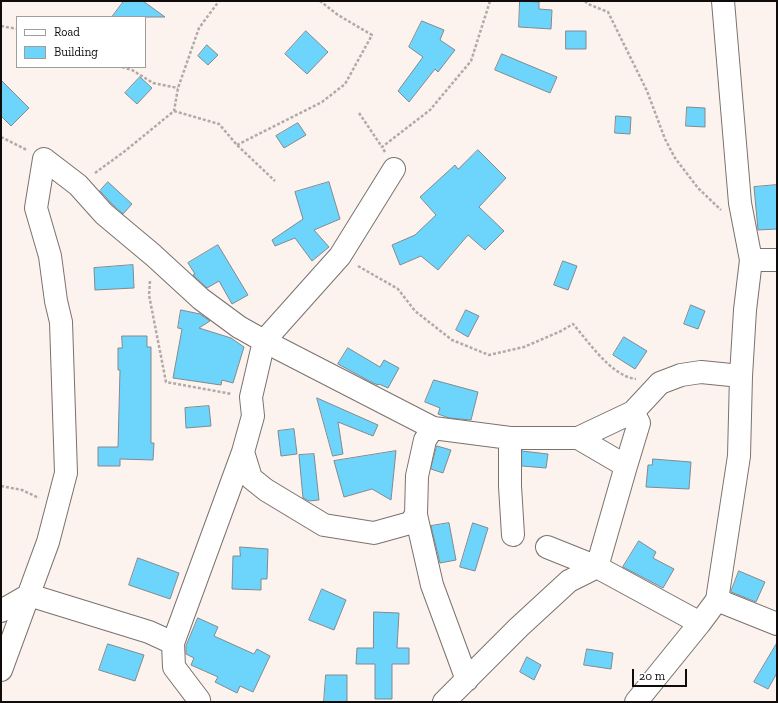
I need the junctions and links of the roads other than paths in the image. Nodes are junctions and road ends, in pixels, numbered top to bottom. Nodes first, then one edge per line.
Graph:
1 (723, 1) edge
2 (394, 168) road end
3 (751, 260) junction
4 (777, 260) edge
5 (264, 341) junction
6 (741, 376) junction
7 (633, 412) junction
8 (433, 428) junction
9 (510, 438) junction
10 (578, 438) junction
11 (243, 452) junction
12 (626, 466) junction
13 (416, 515) junction
14 (513, 535) dead end
15 (547, 548) dead end
16 (596, 567) junction
17 (28, 595) junction
18 (717, 600) junction
19 (1, 611) edge
20 (700, 623) junction
21 (777, 624) edge
22 (173, 643) junction
23 (1, 670) edge
24 (467, 680) junction
25 (198, 702) edge
26 (444, 702) edge
27 (636, 702) edge

1 - 3 street
2 - 5 street
3 - 4 street
3 - 6 street
5 - 8 street
5 - 11 street
5 - 17 street
6 - 7 street
6 - 18 street
7 - 10 street
7 - 12 street
8 - 9 street
8 - 13 street
9 - 10 street
9 - 14 street
10 - 12 street
11 - 13 street
11 - 22 street
12 - 16 street
13 - 24 street
15 - 16 street
16 - 20 street
16 - 24 street
17 - 19 street
17 - 22 street
17 - 23 street
18 - 20 street
18 - 21 street
20 - 27 street
22 - 25 street
24 - 26 street

